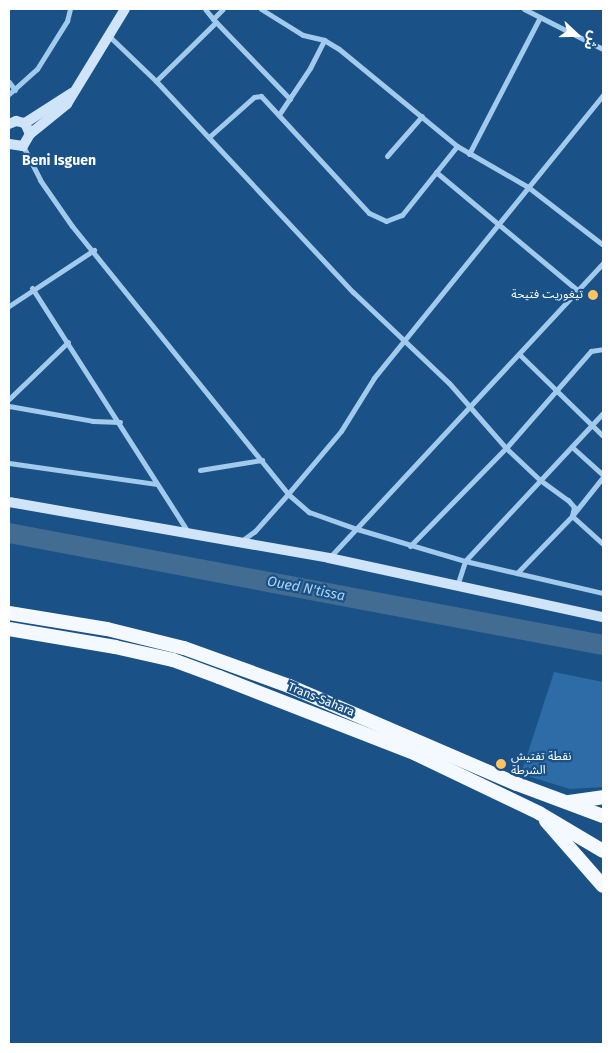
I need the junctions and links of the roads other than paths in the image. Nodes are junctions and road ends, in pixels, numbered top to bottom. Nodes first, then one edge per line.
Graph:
1 (70, 9) edge
2 (125, 9) edge
3 (205, 9) edge
4 (223, 9) edge
5 (261, 9) edge
6 (524, 9) edge
7 (540, 18) junction
8 (215, 21) junction
9 (109, 36) junction
10 (324, 40) junction
11 (603, 49) edge
12 (156, 81) junction
13 (9, 82) edge
14 (15, 90) junction
15 (72, 93) junction
16 (9, 94) edge
17 (603, 94) edge
18 (290, 100) junction
19 (280, 113) junction
20 (422, 116) junction
21 (25, 123) junction
22 (9, 124) edge
23 (30, 134) junction
24 (209, 137) junction
25 (10, 146) edge
26 (23, 146) junction
27 (457, 146) junction
28 (469, 154) junction
29 (387, 156) dead end
30 (436, 172) junction
31 (528, 187) junction
32 (498, 224) junction
33 (603, 245) edge
34 (94, 250) junction
35 (603, 263) edge
36 (32, 288) junction
37 (577, 290) junction
38 (9, 306) edge
39 (68, 342) junction
40 (404, 342) junction
41 (603, 350) edge
42 (519, 354) junction
43 (558, 390) junction
44 (9, 400) edge
45 (9, 406) edge
46 (469, 408) junction
47 (603, 413) edge
48 (120, 422) junction
49 (590, 426) junction
50 (603, 436) edge
51 (572, 447) junction
52 (506, 448) junction
53 (262, 460) junction
54 (9, 462) edge
55 (200, 470) dead end
56 (603, 476) edge
57 (540, 480) junction
58 (156, 484) junction
59 (288, 494) junction
60 (9, 502) edge
61 (572, 516) junction
62 (357, 529) junction
63 (188, 532) junction
64 (237, 544) junction
65 (603, 544) edge
66 (410, 546) junction
67 (328, 558) junction
68 (465, 561) junction
69 (517, 573) junction
70 (456, 586) junction
71 (603, 593) edge
72 (9, 613) edge
73 (603, 617) edge
74 (9, 629) edge
75 (496, 774) junction
76 (490, 790) junction
77 (603, 797) edge
78 (567, 802) junction
79 (539, 813) junction
80 (603, 816) edge
81 (603, 850) edge
82 (603, 886) edge

1 - 14 street
2 - 9 main road
3 - 8 street
4 - 8 street
5 - 10 street
6 - 7 street
7 - 11 street
7 - 28 street
8 - 12 street
8 - 18 street
9 - 12 street
9 - 15 main road
10 - 18 street
10 - 20 street
12 - 24 street
13 - 14 street
14 - 16 street
15 - 21 main road
15 - 23 main road
17 - 31 street
18 - 19 street
19 - 24 street
19 - 30 street
20 - 27 street
20 - 29 street
21 - 22 main road
21 - 23 main road
23 - 26 main road
24 - 40 street
25 - 26 main road
26 - 34 street
27 - 28 street
27 - 30 street
28 - 31 street
30 - 32 street
31 - 32 street
31 - 33 street
32 - 37 street
32 - 40 street
34 - 36 street
34 - 53 street
35 - 37 street
36 - 38 street
36 - 39 street
37 - 42 street
39 - 44 street
39 - 48 street
40 - 46 street
40 - 59 street
41 - 43 street
42 - 43 street
42 - 46 street
43 - 49 street
43 - 52 street
45 - 48 street
46 - 52 street
46 - 62 street
47 - 49 street
48 - 58 street
49 - 50 street
49 - 51 street
51 - 56 street
51 - 57 street
52 - 57 street
52 - 66 street
53 - 55 street
53 - 59 street
54 - 58 street
56 - 61 street
57 - 61 street
57 - 68 street
58 - 63 street
59 - 62 street
59 - 64 street
60 - 63 main road
61 - 65 street
61 - 69 street
62 - 66 street
62 - 67 street
63 - 64 main road
64 - 67 main road
66 - 68 street
67 - 70 main road
68 - 69 street
68 - 70 street
69 - 71 street
70 - 73 main road
72 - 75 highway, Trans-Sahara
74 - 76 highway, Trans-Sahara
75 - 76 highway
75 - 78 highway, Trans-Sahara
76 - 79 highway, Trans-Sahara
77 - 78 highway
78 - 80 highway, Trans-Sahara
79 - 81 highway, Trans-Sahara
79 - 82 highway

